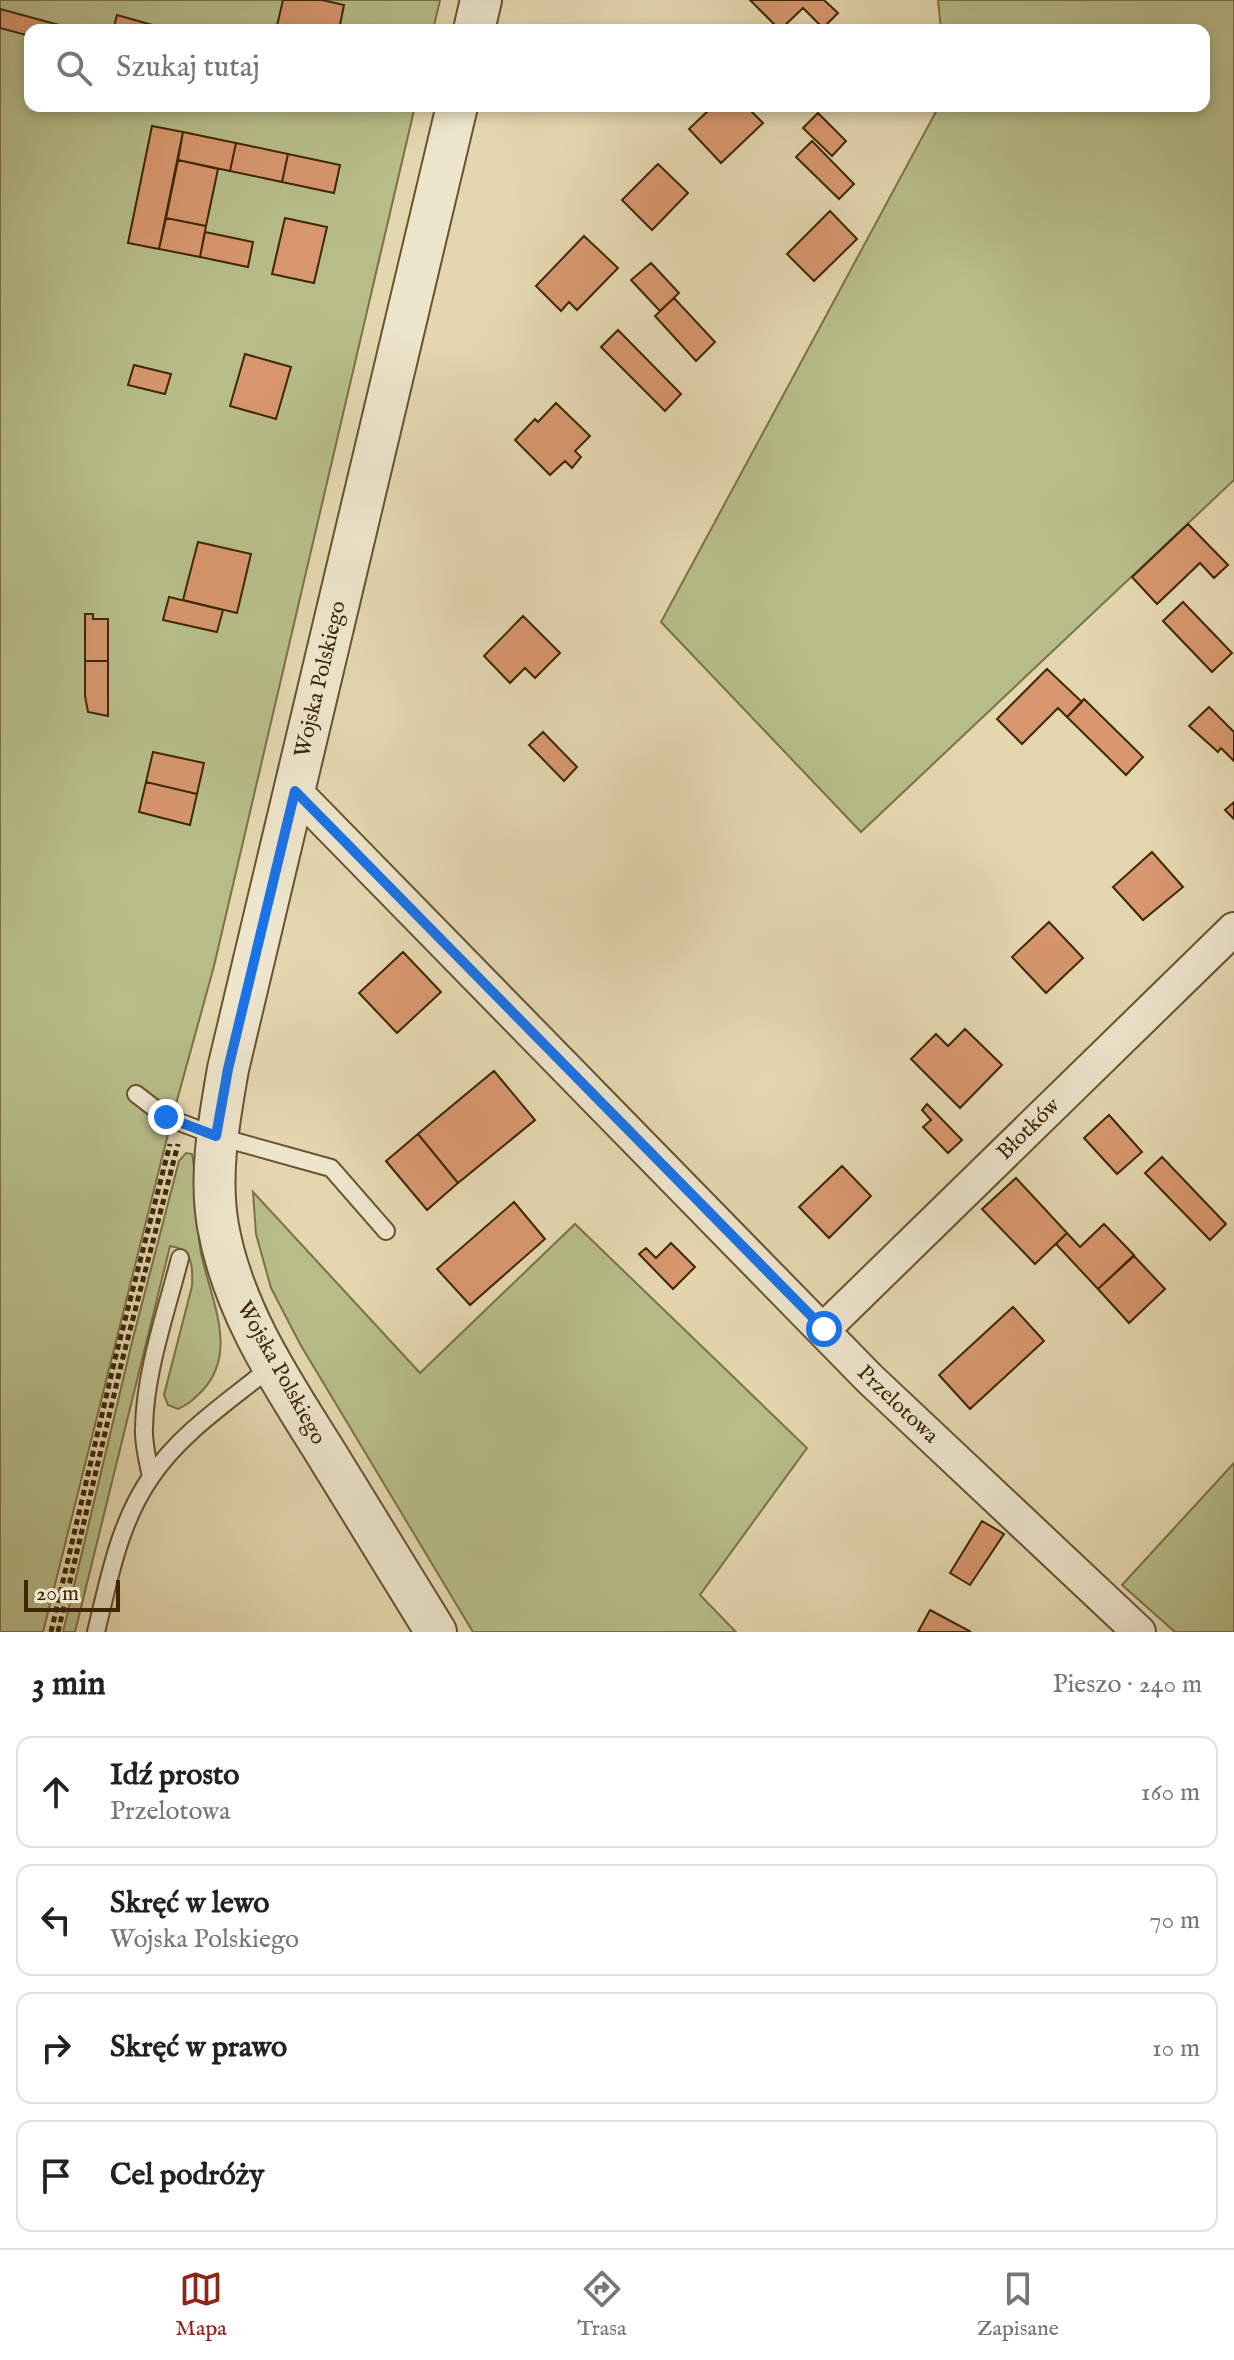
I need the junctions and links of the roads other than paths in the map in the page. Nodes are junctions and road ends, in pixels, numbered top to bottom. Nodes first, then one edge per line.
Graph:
1 (481, 0) edge
2 (475, 24) edge
3 (456, 112) edge
4 (295, 791) junction
5 (1234, 929) edge
6 (136, 1094) dead end
7 (216, 1136) junction
8 (386, 1231) dead end
9 (180, 1258) dead end
10 (824, 1329) junction
11 (272, 1366) junction
12 (151, 1477) junction
13 (96, 1632) edge
14 (436, 1632) edge
15 (1139, 1632) edge

1 - 2 street
3 - 4 street, Wojska Polskiego
4 - 7 street, Wojska Polskiego
4 - 10 street, Przelotowa
5 - 10 street, Błotków
6 - 7 lane
7 - 8 lane
7 - 11 street, Wojska Polskiego
9 - 12 lane
10 - 15 street, Przelotowa
11 - 12 lane
11 - 14 street, Wojska Polskiego
12 - 13 lane

